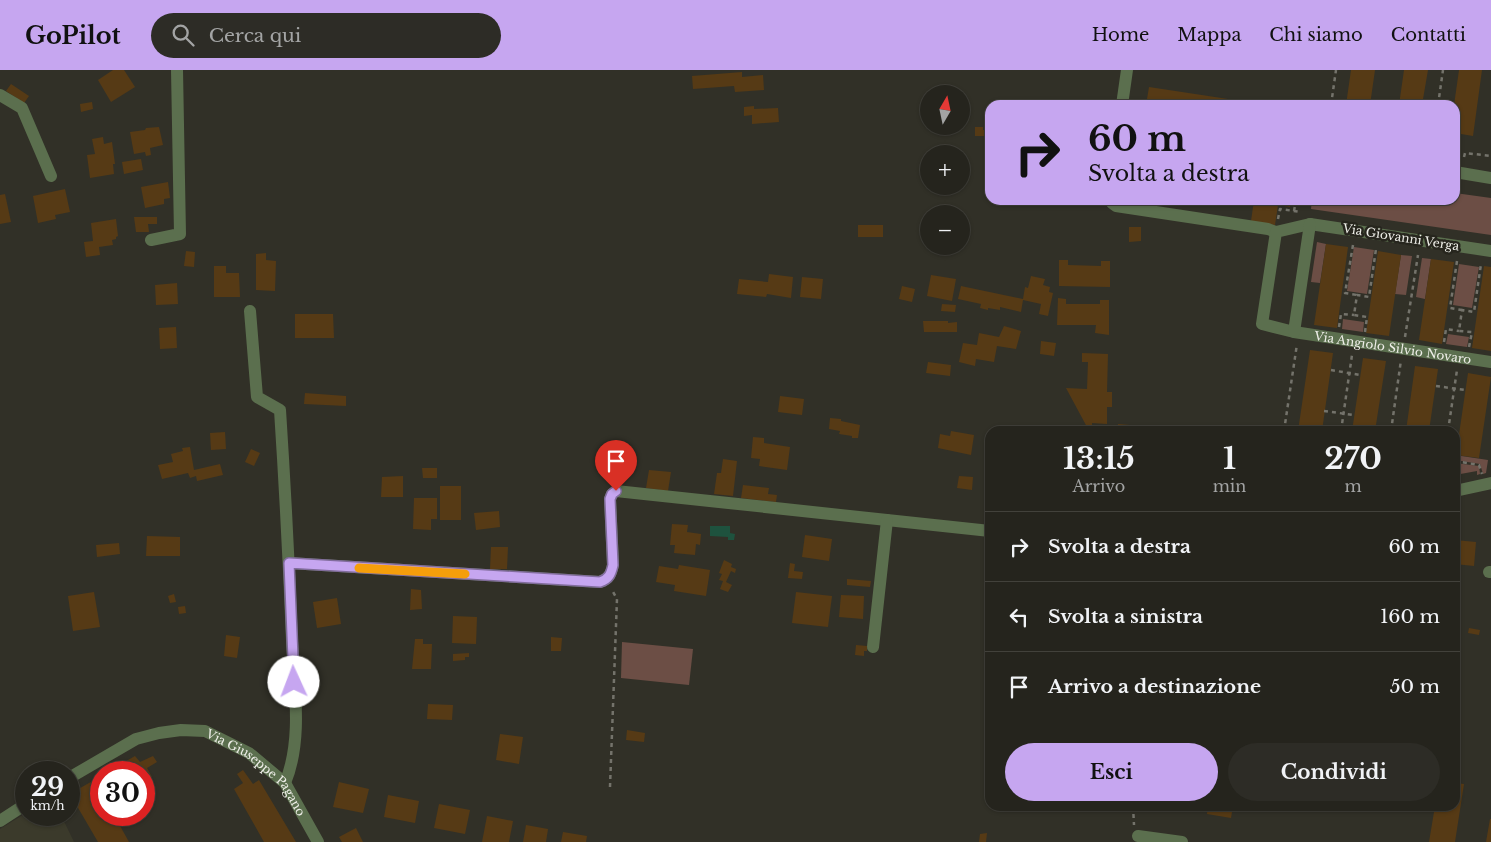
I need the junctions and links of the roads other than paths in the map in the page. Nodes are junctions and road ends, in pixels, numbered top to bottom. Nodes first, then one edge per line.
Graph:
1 (177, 70) edge
2 (1127, 70) edge
3 (0, 95) edge
4 (1123, 100) edge
5 (1460, 173) edge
6 (51, 176) dead end
7 (1491, 178) edge
8 (1115, 205) edge
9 (1310, 224) junction
10 (1276, 232) junction
11 (151, 240) dead end
12 (1491, 251) edge
13 (250, 311) dead end
14 (1296, 335) junction
15 (1491, 362) edge
16 (1487, 480) edge
17 (1460, 488) edge
18 (887, 520) junction
19 (985, 530) edge
20 (289, 563) junction
21 (873, 647) dead end
22 (80, 772) edge
23 (285, 783) junction
24 (15, 811) edge
25 (0, 821) edge
26 (1138, 836) dead end
27 (318, 842) edge
28 (1182, 842) edge

1 - 11 street
2 - 4 street
3 - 6 street
5 - 7 street
8 - 10 street
9 - 10 street
9 - 12 street, Via Giovanni Verga
9 - 14 street
10 - 14 street, Via Angiolo Silvio Novaro
13 - 20 street
14 - 15 street, Via Angiolo Silvio Novaro
16 - 17 street
18 - 19 street
18 - 20 street
18 - 21 street
20 - 23 street
22 - 23 street, Via Giuseppe Pagano
23 - 27 street, Via Giuseppe Pagano
24 - 25 street
26 - 28 street

